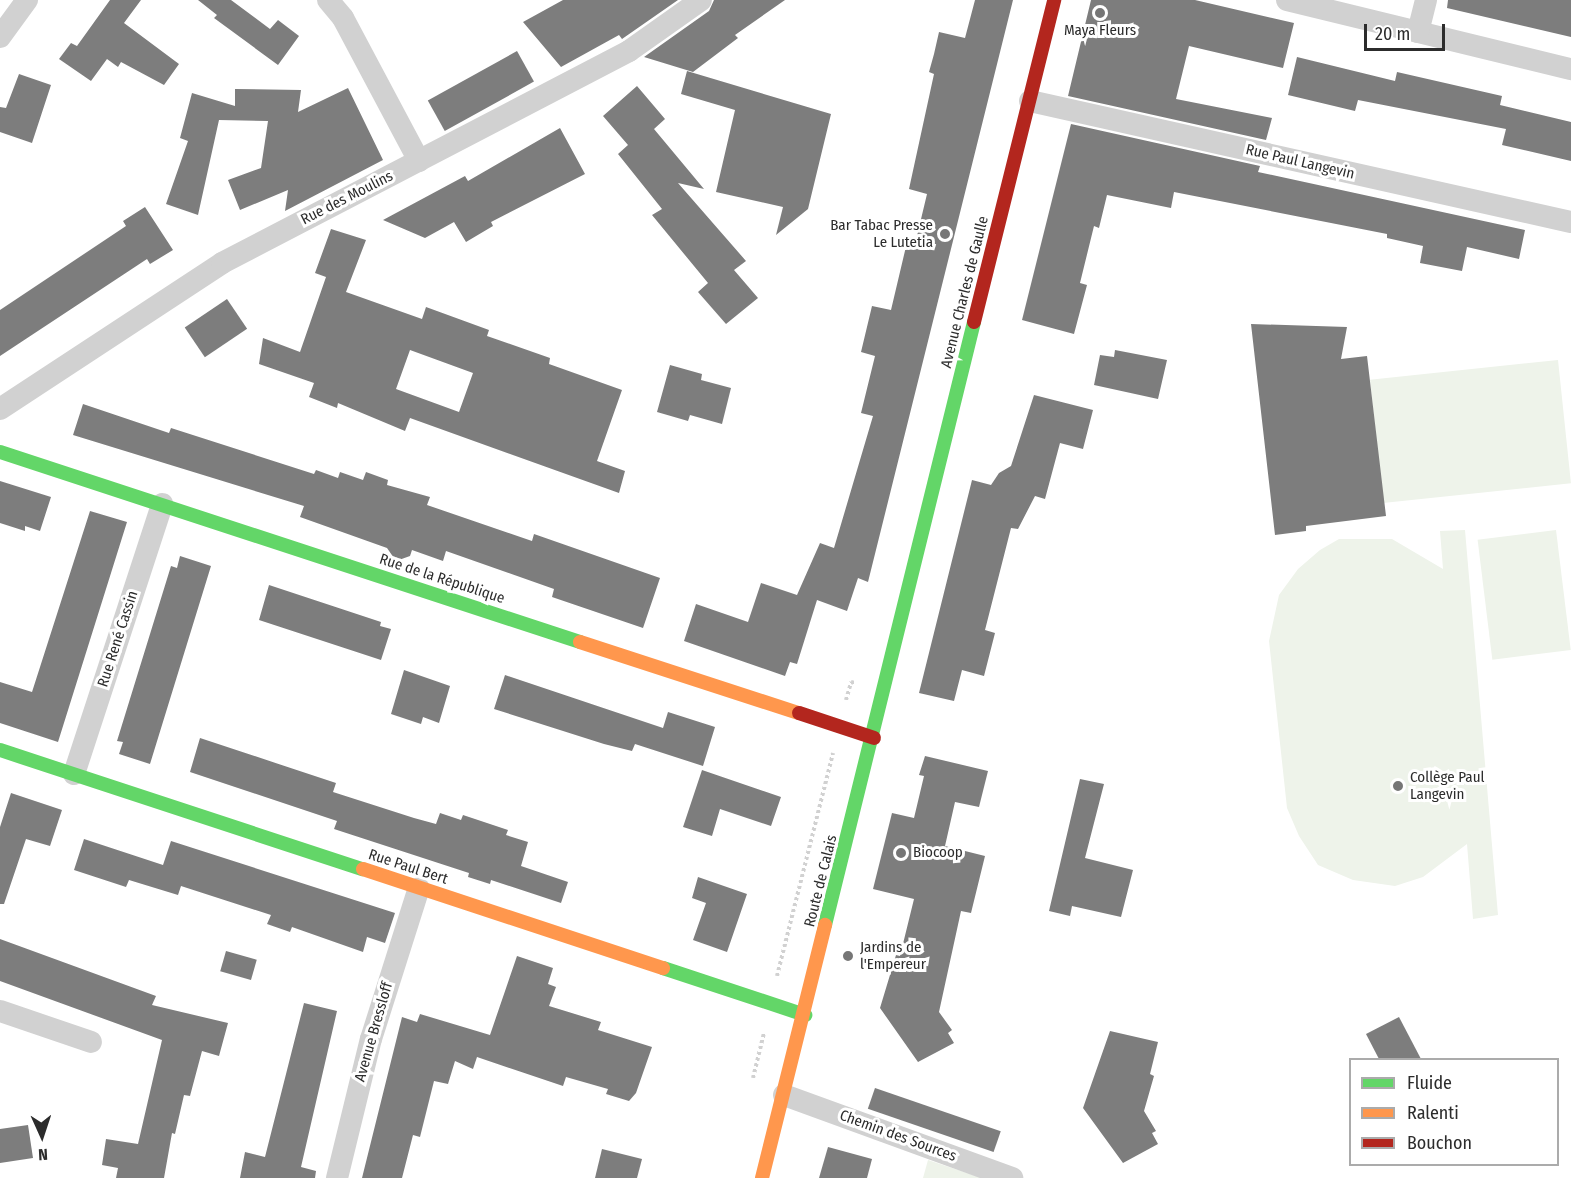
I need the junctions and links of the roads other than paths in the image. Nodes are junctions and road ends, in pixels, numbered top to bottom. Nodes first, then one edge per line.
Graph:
1 (27, 0) edge
2 (328, 0) edge
3 (701, 0) edge
4 (1054, 0) edge
5 (1287, 0) edge
6 (1426, 0) edge
7 (1418, 32) junction
8 (0, 37) edge
9 (1571, 69) edge
10 (1030, 101) junction
11 (419, 161) junction
12 (1571, 222) edge
13 (0, 409) edge
14 (0, 452) edge
15 (162, 504) junction
16 (907, 591) joint
17 (874, 738) junction
18 (0, 750) edge
19 (74, 774) junction
20 (419, 888) junction
21 (0, 1011) edge
22 (805, 1016) junction
23 (92, 1042) dead end
24 (784, 1095) junction
25 (337, 1178) edge
26 (762, 1178) edge
27 (1012, 1178) edge

1 - 8 street
2 - 11 street
3 - 11 street, Rue des Moulins
4 - 10 street, Avenue Charles de Gaulle
5 - 7 street
6 - 7 street
7 - 9 street
10 - 12 street, Rue Paul Langevin
10 - 16 street, Avenue Charles de Gaulle
11 - 13 street, Rue des Moulins
14 - 15 street, Rue de la République
15 - 17 street, Rue de la République
15 - 19 street, Rue René Cassin
16 - 17 street, Route de Calais
17 - 22 street, Route de Calais
18 - 19 street, Rue Paul Bert
19 - 20 street, Rue Paul Bert
20 - 22 street, Rue Paul Bert
20 - 25 street, Avenue Bressloff
21 - 23 street
22 - 24 street, Route de Calais
24 - 26 street, Route de Calais
24 - 27 street, Chemin des Sources

